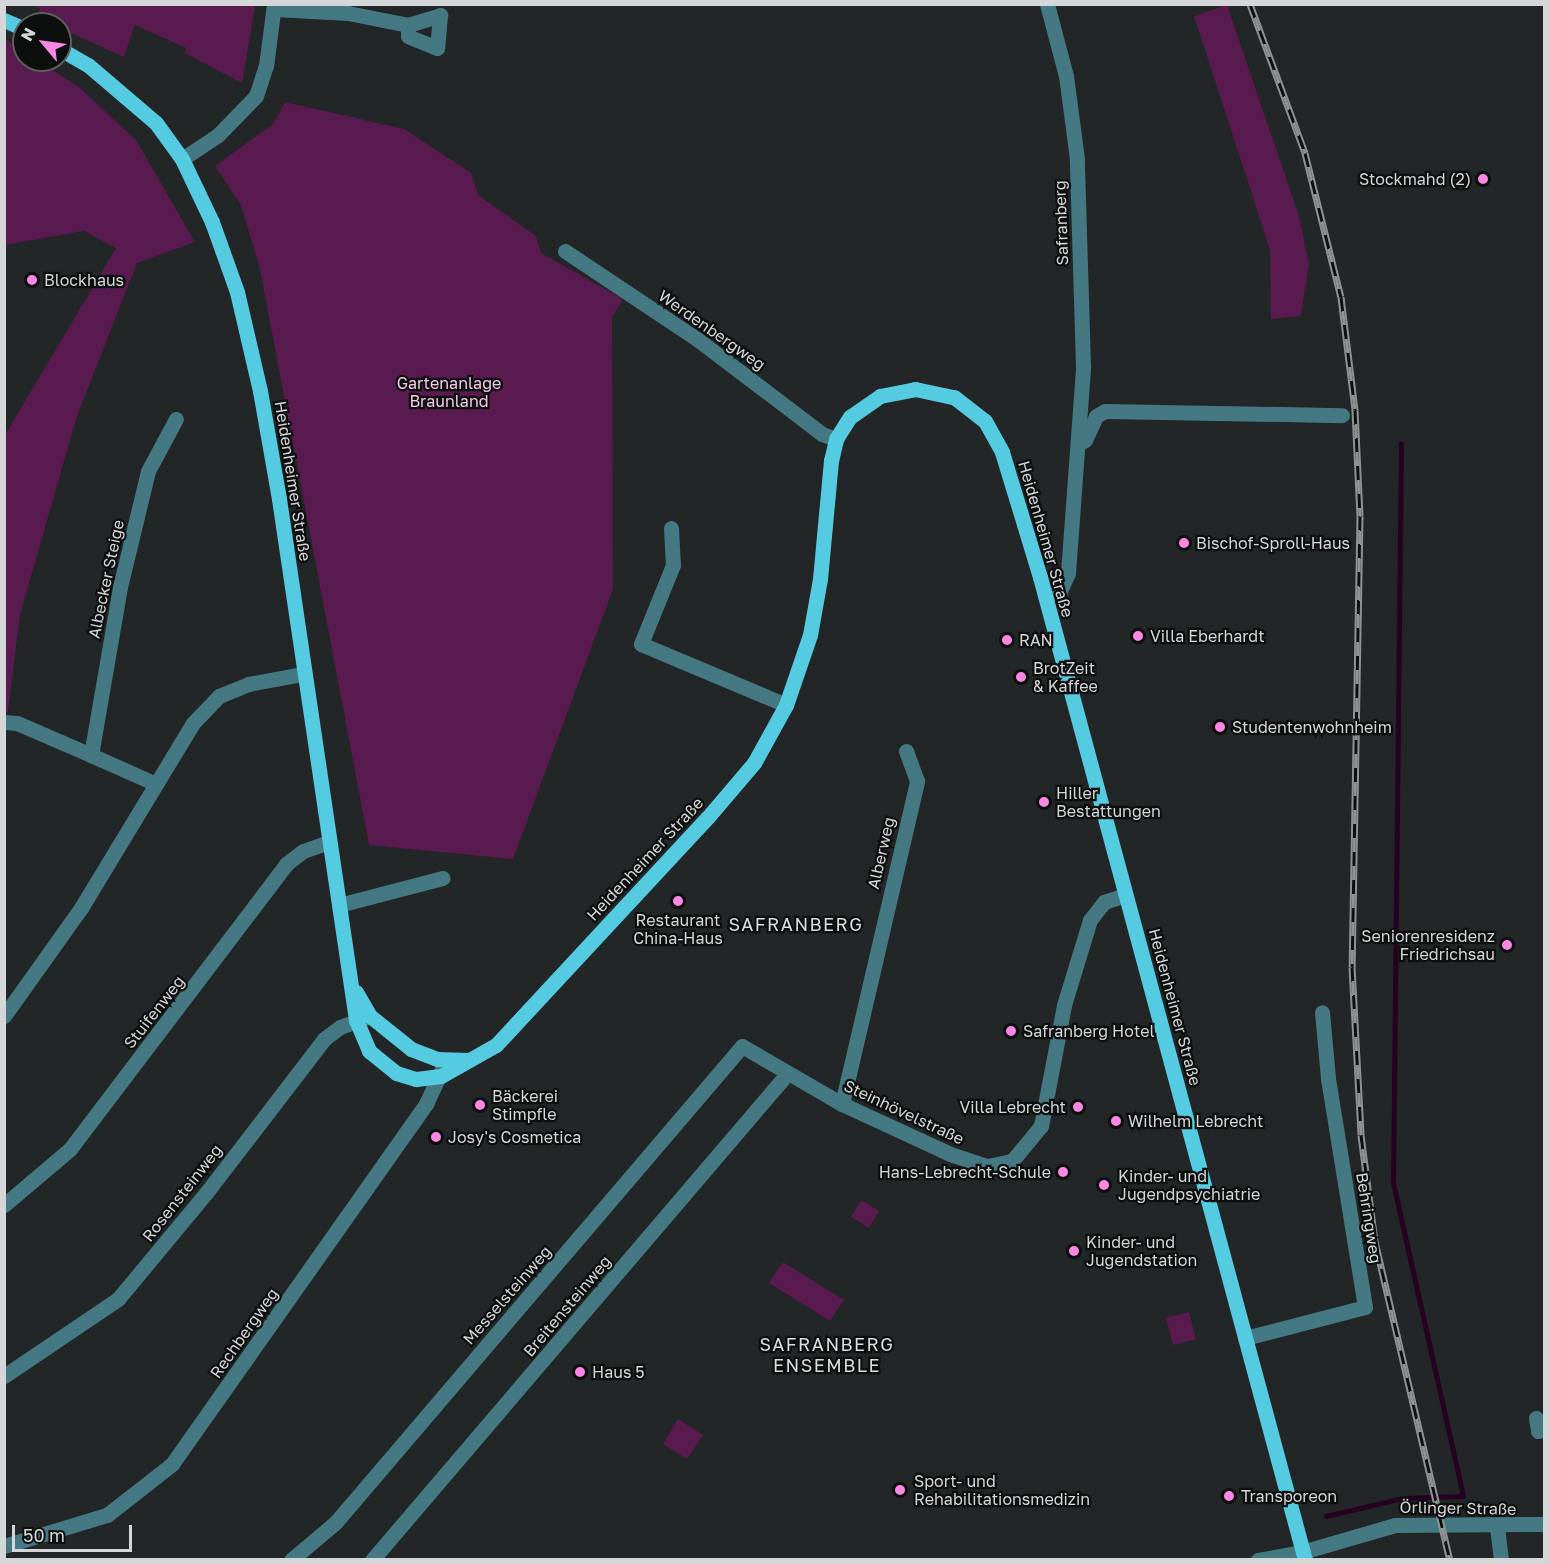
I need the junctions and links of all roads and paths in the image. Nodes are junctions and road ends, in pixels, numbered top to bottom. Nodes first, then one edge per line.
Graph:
1 (1047, 4) edge
2 (274, 7) edge
3 (408, 25) dead end
4 (72, 57) edge
5 (182, 159) junction
6 (565, 251) dead end
7 (1342, 415) dead end
8 (176, 419) dead end
9 (836, 439) junction
10 (1078, 444) junction
11 (671, 528) dead end
12 (1045, 596) junction
13 (303, 674) junction
14 (786, 705) junction
15 (11, 722) edge
16 (906, 751) dead end
17 (91, 754) junction
18 (156, 784) junction
19 (329, 842) junction
20 (443, 878) dead end
21 (1125, 895) junction
22 (339, 905) junction
23 (1322, 1012) dead end
24 (4, 1016) edge
25 (363, 1018) junction
26 (742, 1046) joint
27 (478, 1059) junction
28 (444, 1061) junction
29 (787, 1074) junction
30 (441, 1076) junction
31 (842, 1104) junction
32 (4, 1205) edge
33 (1245, 1338) junction
34 (4, 1376) edge
35 (1545, 1524) edge
36 (1497, 1527) junction
37 (4, 1546) edge
38 (1304, 1556) edge
39 (291, 1560) edge
40 (372, 1560) edge
41 (1258, 1560) edge
42 (1501, 1560) edge

1 - 10 street, Safranberg
2 - 3 street
2 - 5 street
4 - 5 main road, Heidenheimer Straße
5 - 13 main road, Heidenheimer Straße
6 - 9 street, Werdenbergweg
7 - 10 street, Safranberg
8 - 17 street, Albecker Steige
9 - 12 main road, Heidenheimer Straße
9 - 14 main road, Heidenheimer Straße
10 - 12 street, Safranberg
11 - 14 street
12 - 21 main road, Heidenheimer Straße
13 - 18 street
13 - 19 main road, Heidenheimer Straße
14 - 27 main road, Heidenheimer Straße
15 - 17 street
16 - 31 street, Alberweg
17 - 18 street
18 - 24 street
19 - 22 main road, Heidenheimer Straße
19 - 32 street, Stuifenweg
20 - 22 street
21 - 31 street, Steinhövelstraße
21 - 33 main road, Heidenheimer Straße
22 - 25 main road, Heidenheimer Straße
23 - 33 street, Behringweg
25 - 28 main road, Heidenheimer Straße
25 - 30 main road, Heidenheimer Straße
25 - 34 street, Rosensteinweg
26 - 29 street, Steinhövelstraße
26 - 39 street, Messelsteinweg
27 - 28 main road, Heidenheimer Straße
27 - 30 main road, Heidenheimer Straße
28 - 30 street, Rechbergweg
29 - 31 street, Steinhövelstraße
29 - 40 street, Breitensteinweg
30 - 37 street, Rechbergweg
33 - 38 main road, Heidenheimer Straße
35 - 36 street, Örlinger Straße
36 - 38 street, Örlinger Straße
36 - 42 street
38 - 41 street, Örlinger Straße

